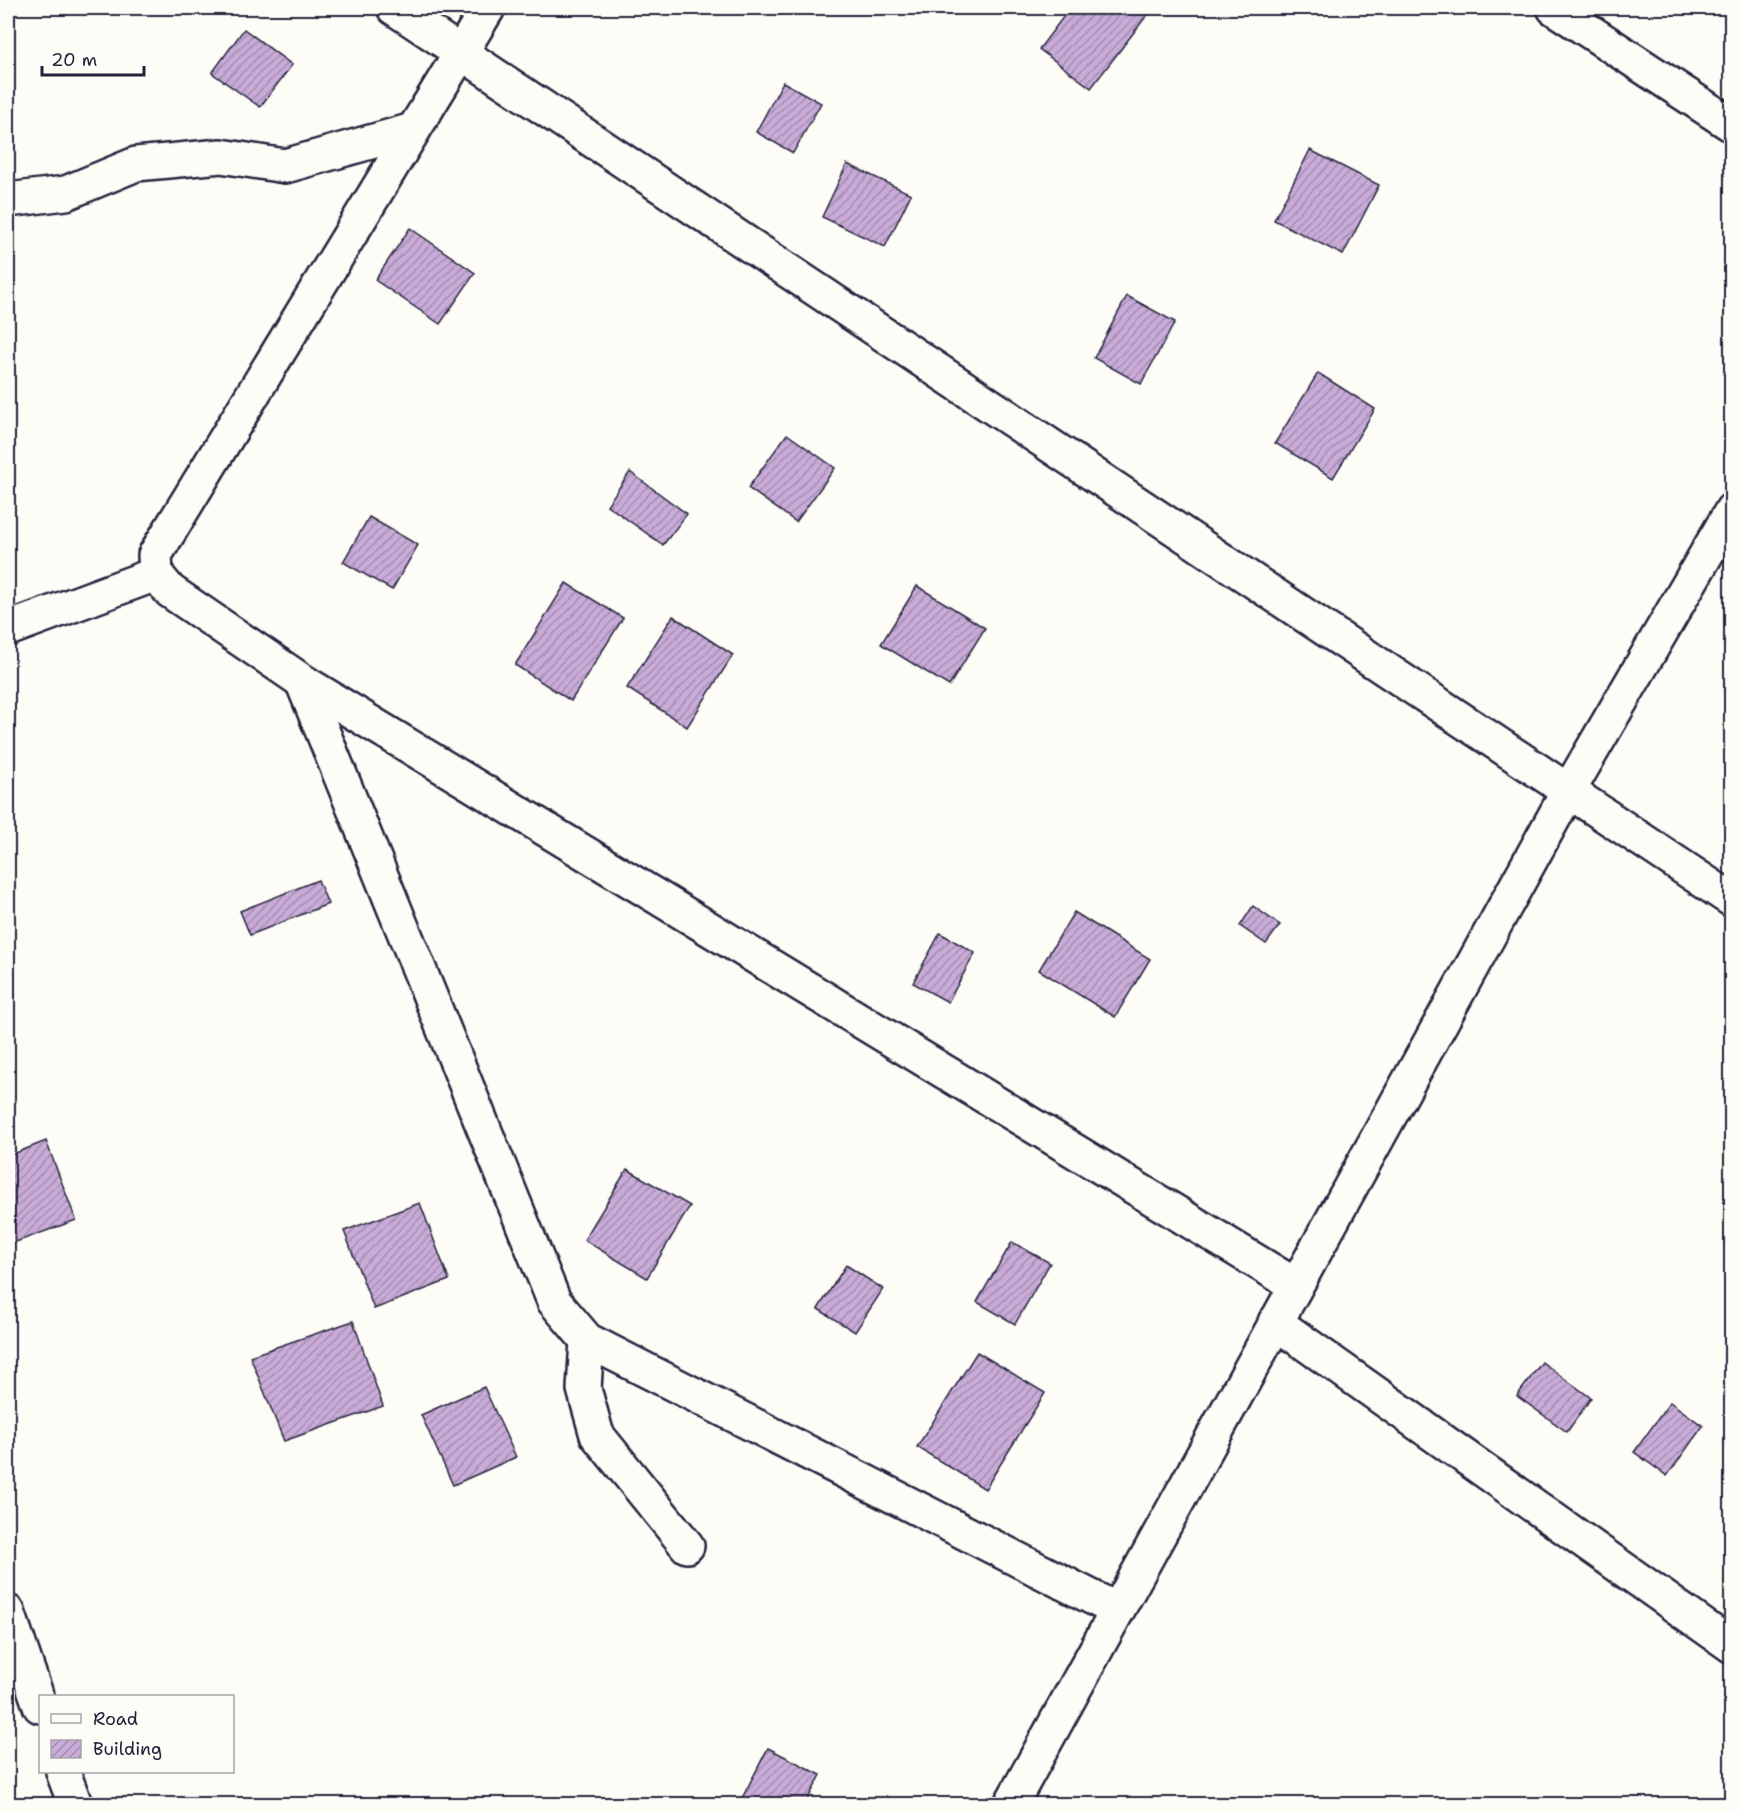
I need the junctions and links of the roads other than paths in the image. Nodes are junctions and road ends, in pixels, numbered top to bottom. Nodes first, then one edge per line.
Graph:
1 (394, 8) edge
2 (488, 8) edge
3 (1554, 8) edge
4 (462, 51) junction
5 (1731, 125) edge
6 (413, 130) junction
7 (8, 200) edge
8 (1731, 510) edge
9 (156, 574) junction
10 (8, 629) edge
11 (302, 681) junction
12 (1569, 790) junction
13 (1731, 900) edge
14 (1295, 1286) junction
15 (1275, 1322) junction
16 (587, 1340) junction
17 (687, 1546) dead end
18 (1117, 1610) junction
19 (8, 1612) edge
20 (1731, 1646) edge
21 (39, 1703) edge
22 (63, 1773) edge
23 (75, 1804) edge
24 (1011, 1804) edge

1 - 4 street
2 - 4 street
3 - 5 street
4 - 6 street
4 - 12 street
6 - 7 street
6 - 9 street
8 - 12 street
9 - 10 street
9 - 11 street
11 - 14 street
11 - 16 street
12 - 13 street
12 - 14 street
14 - 15 street
15 - 18 street
15 - 20 street
16 - 17 street
16 - 18 street
18 - 24 street
19 - 21 street
22 - 23 street

